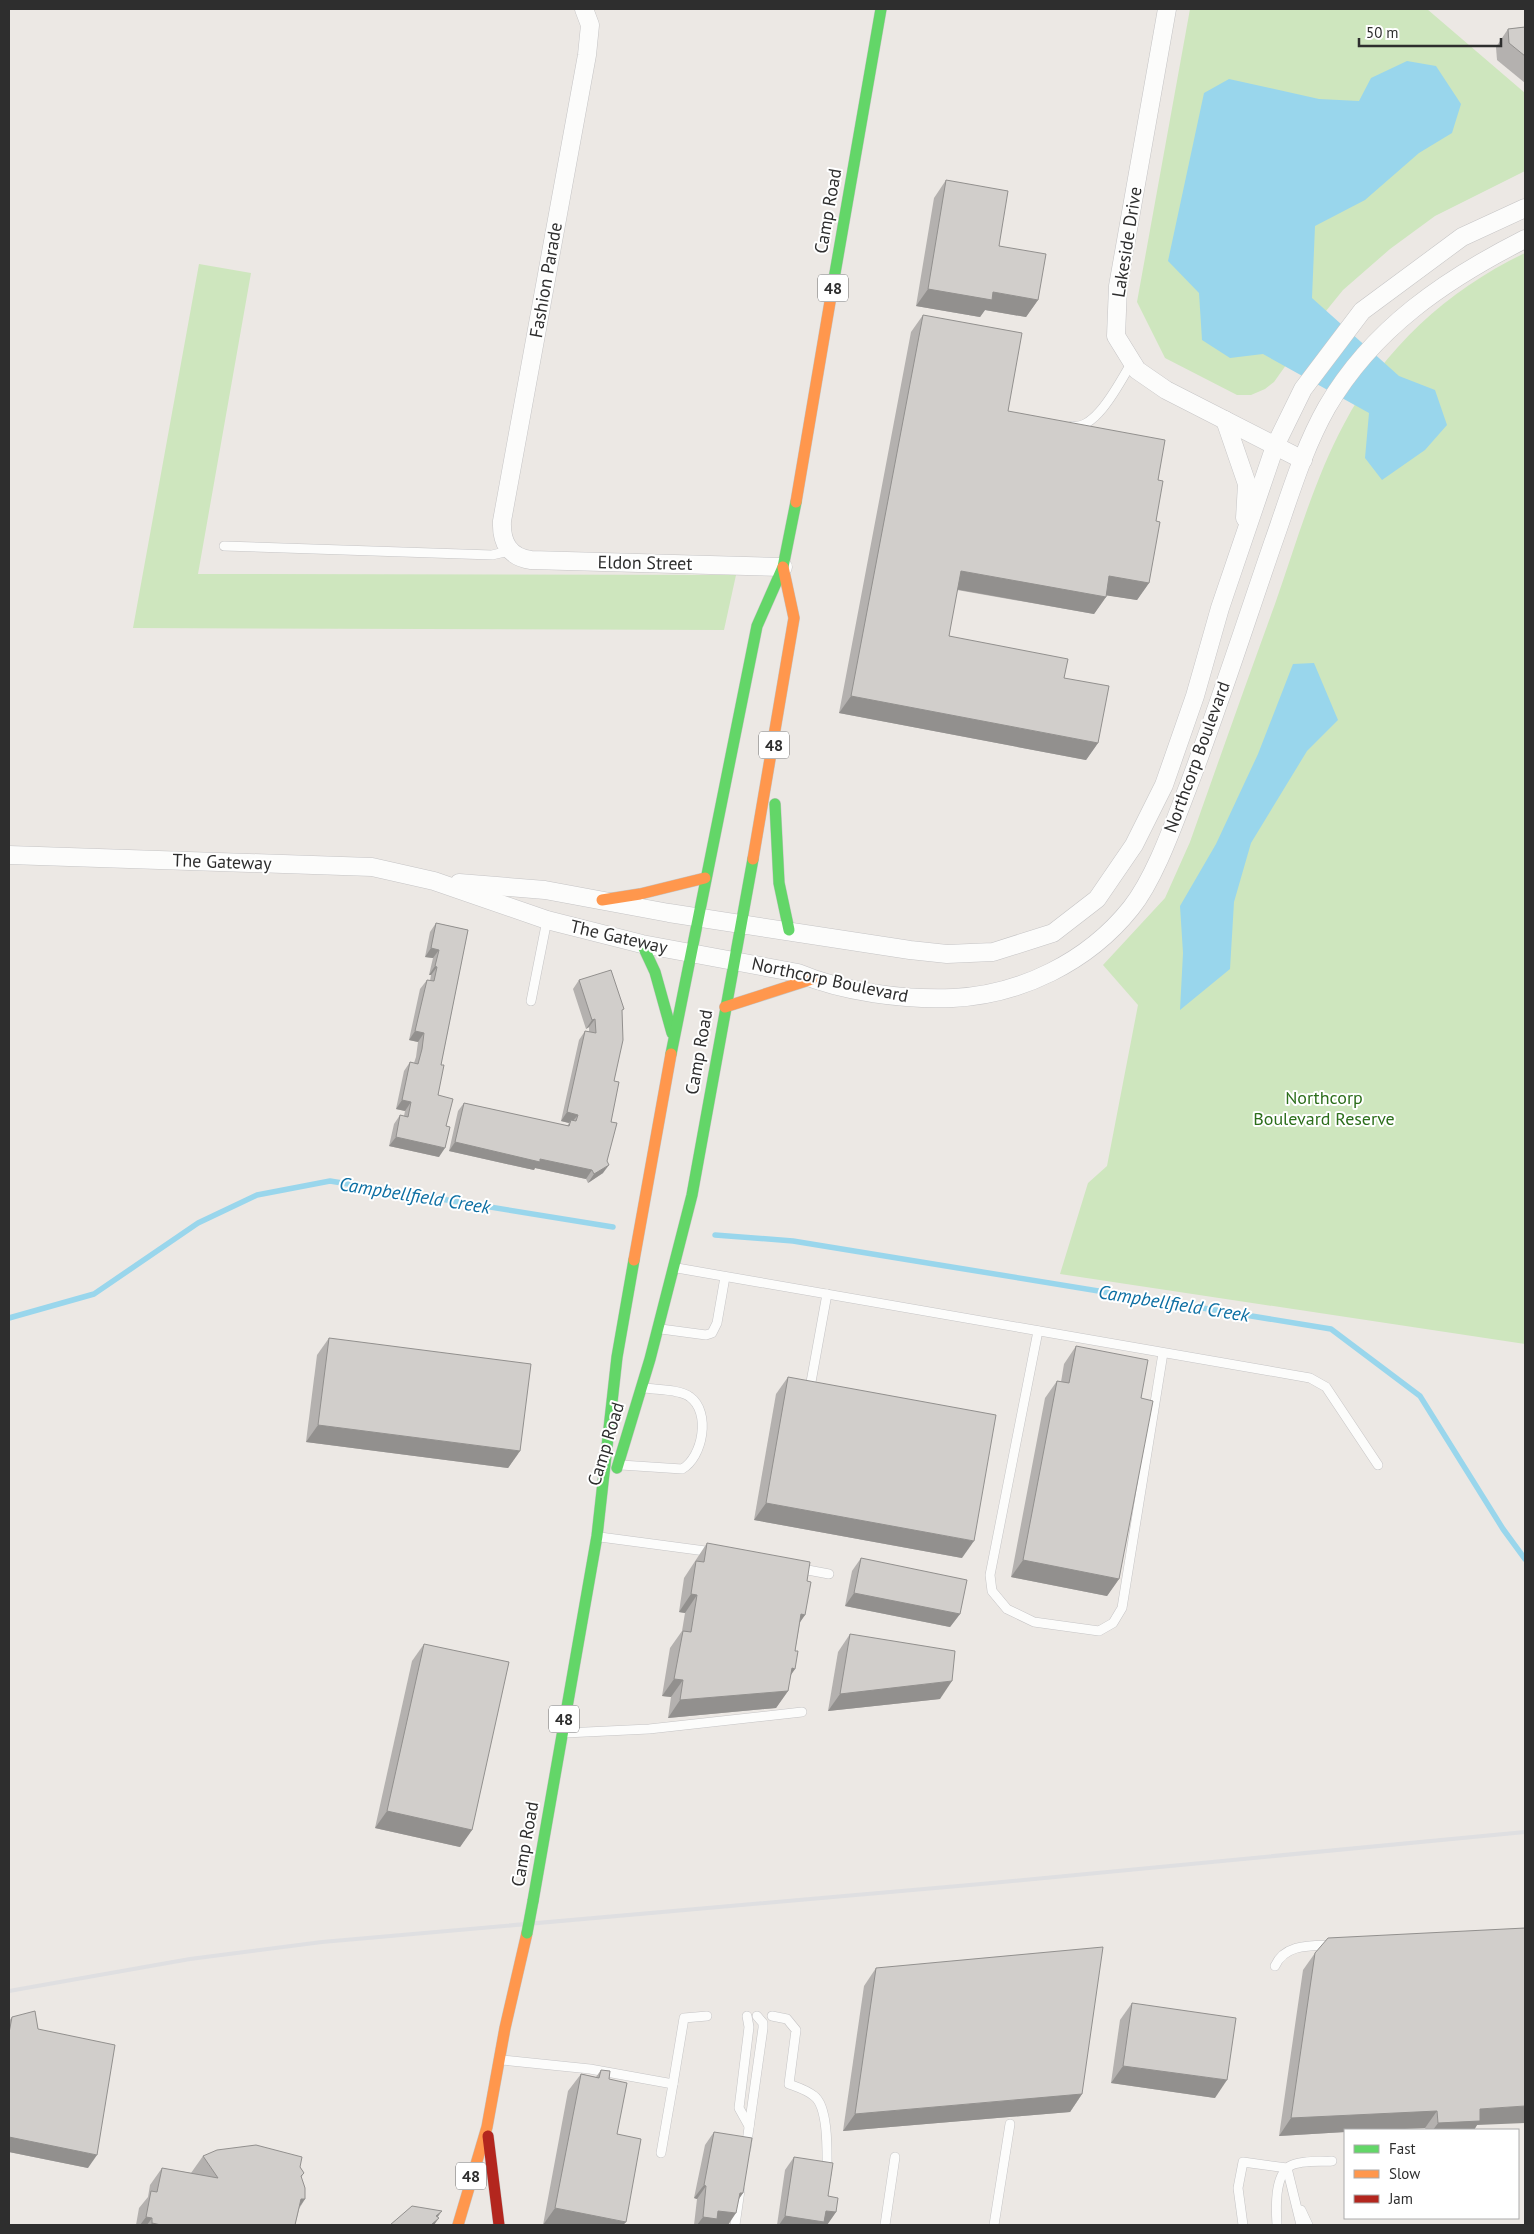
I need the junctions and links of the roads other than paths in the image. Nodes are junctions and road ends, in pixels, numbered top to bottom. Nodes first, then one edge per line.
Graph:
1 (584, 9) edge
2 (881, 9) edge
3 (1166, 9) edge
4 (1525, 208) edge
5 (1525, 239) edge
6 (1132, 362) junction
7 (1225, 420) junction
8 (1058, 424) edge
9 (1274, 446) junction
10 (1303, 460) junction
11 (1244, 542) junction
12 (224, 546) dead end
13 (510, 551) junction
14 (783, 567) junction
15 (1206, 700) junction
16 (775, 740) junction
17 (9, 855) edge
18 (705, 878) junction
19 (434, 881) junction
20 (602, 900) junction
21 (697, 917) junction
22 (547, 920) junction
23 (741, 923) junction
24 (789, 930) junction
25 (642, 944) junction
26 (690, 952) junction
27 (734, 960) junction
28 (812, 979) junction
29 (531, 1001) dead end
30 (725, 1007) junction
31 (674, 1039) junction
32 (674, 1268) junction
33 (725, 1277) junction
34 (827, 1294) junction
35 (658, 1329) junction
36 (1038, 1331) junction
37 (1164, 1353) junction
38 (641, 1388) junction
39 (809, 1393) edge
40 (618, 1465) junction
41 (1378, 1465) dead end
42 (597, 1536) junction
43 (721, 1554) edge
44 (790, 1566) edge
45 (829, 1574) dead end
46 (802, 1712) dead end
47 (562, 1733) junction
48 (1348, 1944) edge
49 (1275, 1966) dead end
50 (706, 2016) dead end
51 (747, 2016) dead end
52 (757, 2016) dead end
53 (772, 2016) dead end
54 (500, 2060) junction
55 (673, 2084) junction
56 (1010, 2124) dead end
57 (750, 2126) junction
58 (487, 2127) junction
59 (661, 2153) dead end
60 (895, 2157) dead end
61 (744, 2162) edge
62 (1332, 2162) dead end
63 (1287, 2168) junction
64 (742, 2180) edge
65 (827, 2185) edge
66 (1296, 2198) junction
67 (458, 2225) edge
68 (499, 2225) edge
69 (735, 2225) edge
70 (886, 2225) edge
71 (994, 2225) edge
72 (1244, 2225) edge
73 (1277, 2225) edge
74 (1301, 2225) edge
75 (1308, 2225) edge

1 - 13 street, Fashion Parade
2 - 14 main road, Camp Road / 48
3 - 6 street, Lakeside Drive
4 - 9 street, Northcorp Boulevard
5 - 10 street, Northcorp Boulevard
6 - 7 street, Lakeside Drive
6 - 8 lane
7 - 9 street, Lakeside Drive
7 - 11 street
9 - 10 street, Lakeside Drive
9 - 11 street, Northcorp Boulevard
10 - 15 street, Northcorp Boulevard
11 - 15 street, Northcorp Boulevard
12 - 13 lane
13 - 14 street, Eldon Street
14 - 16 main road, Camp Road / 48
14 - 18 main road, Camp Road / 48
15 - 24 street, Northcorp Boulevard
15 - 28 street, Northcorp Boulevard
16 - 23 main road, Camp Road / 48
16 - 24 main road
17 - 19 street, The Gateway
18 - 20 main road
18 - 21 main road, Camp Road / 48
19 - 20 street, The Gateway
19 - 22 street, The Gateway
20 - 21 street, The Gateway
21 - 23 street, Northcorp Boulevard
21 - 26 main road, Camp Road / 48
22 - 25 street, The Gateway
22 - 29 lane
23 - 24 street, Northcorp Boulevard
23 - 27 main road, Camp Road / 48
25 - 26 street, The Gateway
25 - 31 main road
26 - 27 street, Northcorp Boulevard
26 - 31 main road, Camp Road / 48
27 - 28 street, Northcorp Boulevard
27 - 30 main road, Camp Road / 48
28 - 30 main road
30 - 32 main road, Camp Road / 48
31 - 42 main road, Camp Road / 48
32 - 33 lane
32 - 35 main road, Camp Road / 48
33 - 34 lane
33 - 35 lane
34 - 36 lane
34 - 39 lane
35 - 38 main road, Camp Road / 48
36 - 37 lane
36 - 37 lane
37 - 41 lane
38 - 40 main road, Camp Road / 48
38 - 40 lane
40 - 42 main road, Camp Road / 48
42 - 43 lane
42 - 47 main road, Camp Road / 48
44 - 45 lane
46 - 47 lane
47 - 54 main road, Camp Road / 48, bridge
48 - 49 lane
50 - 55 lane
51 - 57 lane
52 - 57 lane
53 - 65 lane
54 - 55 lane
54 - 58 main road, Camp Road / 48
55 - 59 lane
56 - 71 lane
57 - 61 lane
58 - 67 main road, Camp Road / 48
58 - 68 main road, Camp Road / 48
60 - 70 lane
62 - 63 lane
63 - 66 lane
63 - 72 lane
63 - 73 lane
64 - 69 lane
66 - 74 lane
66 - 75 lane

